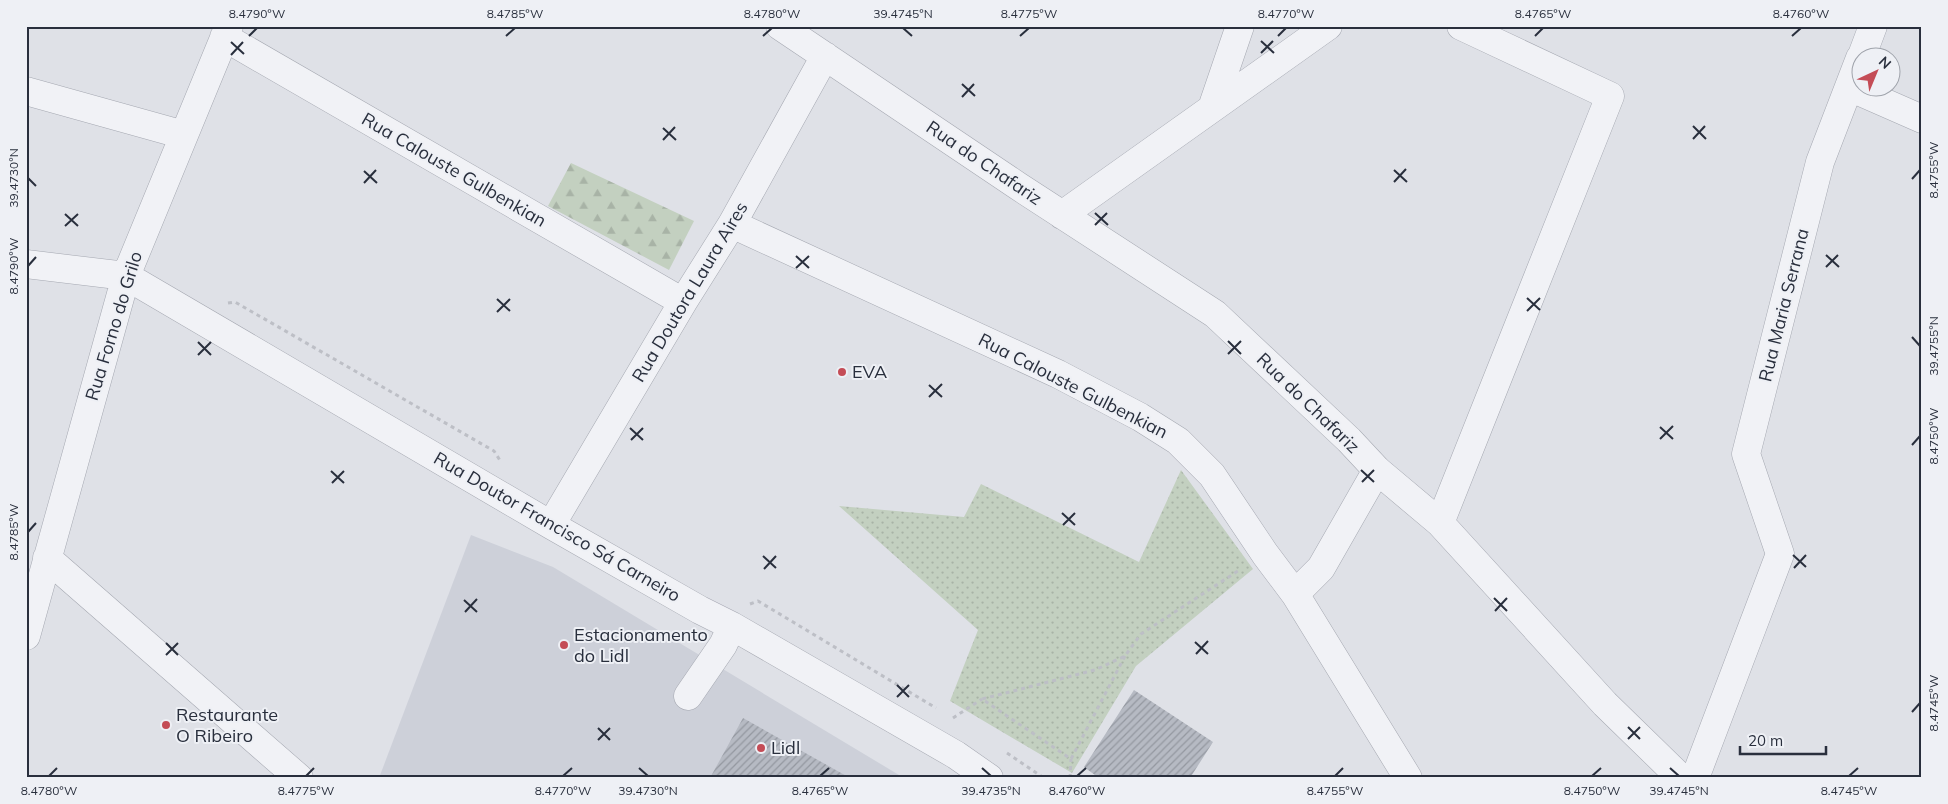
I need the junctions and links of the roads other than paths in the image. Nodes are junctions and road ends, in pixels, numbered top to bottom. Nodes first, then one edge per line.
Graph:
1 (780, 26) edge
2 (1240, 26) edge
3 (1328, 26) edge
4 (1462, 26) edge
5 (1873, 26) edge
6 (227, 32) edge
7 (1865, 48) edge
8 (825, 56) junction
9 (1849, 87) joint
10 (26, 91) edge
11 (1212, 108) junction
12 (1922, 119) edge
13 (184, 134) junction
14 (1062, 215) junction
15 (732, 224) junction
16 (26, 264) edge
17 (126, 276) junction
18 (683, 302) junction
19 (1377, 470) junction
20 (1440, 523) junction
21 (551, 525) junction
22 (47, 558) junction
23 (1295, 594) junction
24 (732, 626) junction
25 (26, 636) edge
26 (688, 696) dead end
27 (299, 778) edge
28 (989, 778) edge
29 (1408, 778) edge
30 (1682, 778) edge
31 (1696, 778) edge

1 - 8 street, Rua do Chafariz
2 - 11 street
3 - 11 street
4 - 20 street
5 - 7 street, Rua Maria Serrana
6 - 13 street, Rua Forno do Grilo
6 - 18 street, Rua Calouste Gulbenkian
8 - 14 street, Rua do Chafariz
8 - 15 street, Rua Doutora Laura Aires
9 - 12 street
9 - 31 street, Rua Maria Serrana
10 - 13 street
11 - 14 street
13 - 17 street, Rua Forno do Grilo
14 - 19 street, Rua do Chafariz
15 - 18 street, Rua Doutora Laura Aires
15 - 23 street, Rua Calouste Gulbenkian
16 - 17 street
17 - 21 street, Rua Doutor Francisco Sá Carneiro
17 - 22 street, Rua Forno do Grilo
18 - 21 street, Rua Doutora Laura Aires
19 - 20 street, Rua do Chafariz
19 - 23 street
20 - 30 street, Rua do Chafariz
21 - 24 street, Rua Doutor Francisco Sá Carneiro
22 - 25 street, Rua Forno do Grilo
22 - 27 street
23 - 29 street, Rua Calouste Gulbenkian
24 - 26 street
24 - 28 street, Rua Doutor Francisco Sá Carneiro

